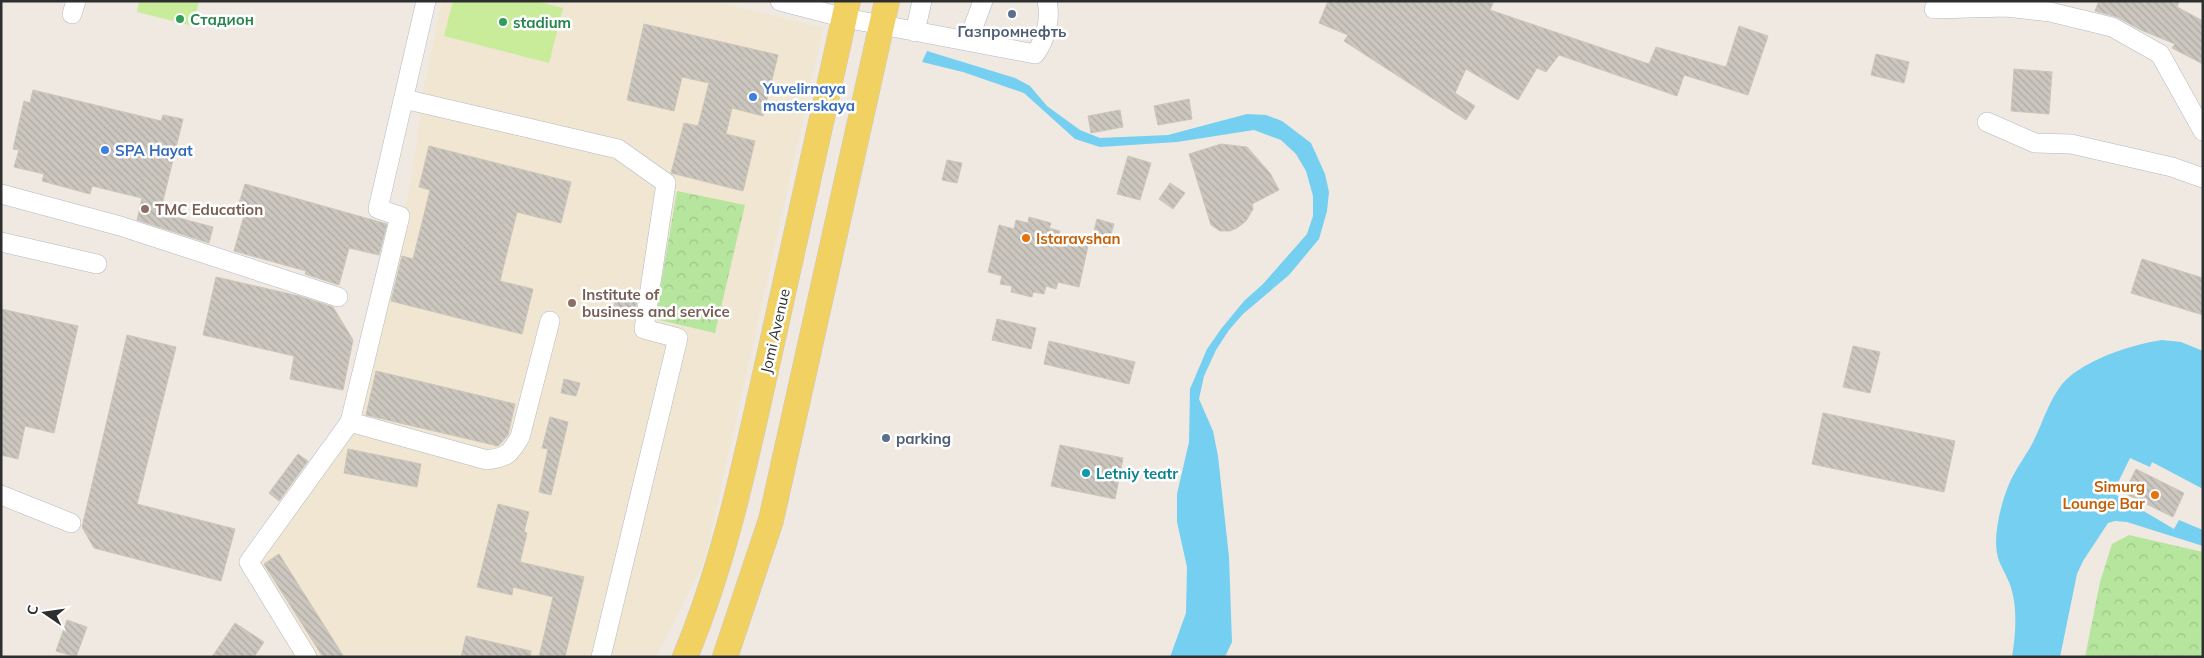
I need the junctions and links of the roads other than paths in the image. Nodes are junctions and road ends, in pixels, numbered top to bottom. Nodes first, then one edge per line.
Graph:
1 (426, 1) edge
2 (780, 1) edge
3 (922, 1) edge
4 (983, 1) edge
5 (1047, 1) edge
6 (1934, 9) dead end
7 (847, 10) edge
8 (885, 13) edge
9 (915, 32) junction
10 (968, 42) junction
11 (404, 99) junction
12 (1987, 122) dead end
13 (2203, 131) edge
14 (2203, 178) edge
15 (1, 194) edge
16 (1, 242) edge
17 (97, 264) dead end
18 (338, 297) dead end
19 (550, 321) dead end
20 (350, 422) junction
21 (1, 495) edge
22 (71, 523) dead end
23 (306, 657) edge
24 (601, 657) edge
25 (685, 657) edge
26 (725, 657) edge

1 - 11 street
2 - 7 street
3 - 9 street
4 - 10 street
5 - 10 street
6 - 13 street
7 - 8 street
7 - 25 main road, Jomi Avenue
8 - 9 street
8 - 26 main road
9 - 10 street
11 - 20 street
11 - 24 street
12 - 14 street
15 - 18 street
16 - 17 street
19 - 20 street
20 - 23 street
21 - 22 street

